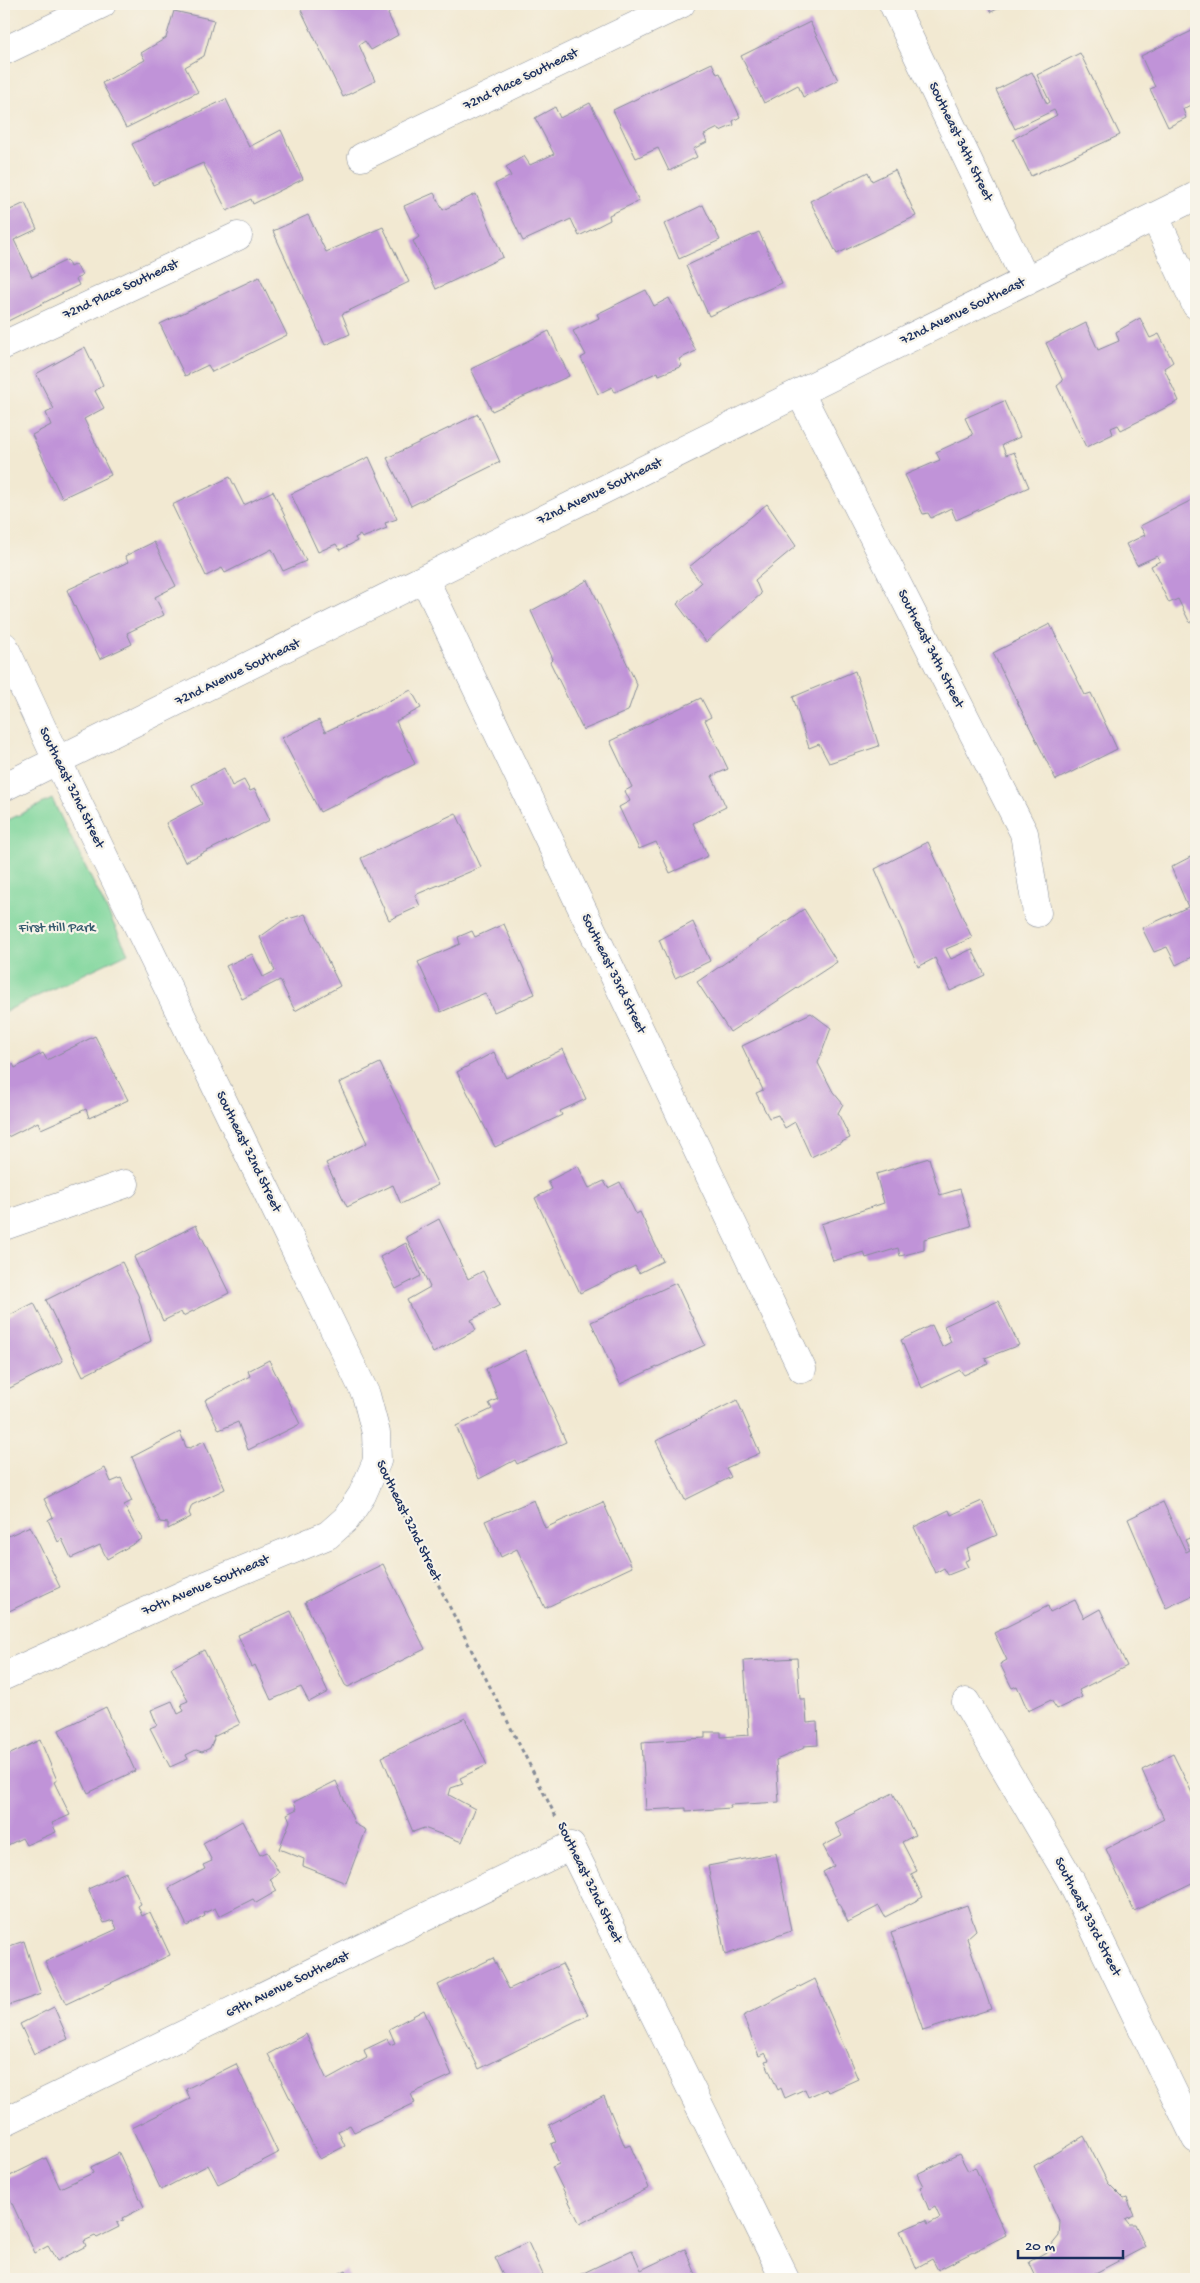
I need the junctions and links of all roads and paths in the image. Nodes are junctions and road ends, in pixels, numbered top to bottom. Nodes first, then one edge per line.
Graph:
1 (102, 4) edge
2 (681, 4) edge
3 (893, 4) edge
4 (4, 51) edge
5 (362, 156) dead end
6 (1196, 196) edge
7 (1155, 217) junction
8 (238, 236) dead end
9 (1026, 281) junction
10 (1196, 305) edge
11 (4, 345) edge
12 (800, 393) junction
13 (425, 580) junction
14 (4, 646) edge
15 (58, 762) junction
16 (4, 787) edge
17 (1037, 913) dead end
18 (125, 1184) dead end
19 (4, 1226) edge
20 (802, 1369) dead end
21 (376, 1461) junction
22 (4, 1676) edge
23 (966, 1702) dead end
24 (571, 1846) junction
25 (4, 2122) edge
26 (1196, 2139) edge
27 (785, 2279) edge

1 - 4 street
2 - 5 street, 72nd Place Southeast
3 - 9 street, Southeast 34th Street
6 - 7 street, 72nd Avenue Southeast
7 - 9 street, 72nd Avenue Southeast
7 - 10 street
8 - 11 street, 72nd Place Southeast
9 - 12 street, 72nd Avenue Southeast
12 - 13 street, 72nd Avenue Southeast
12 - 17 street, Southeast 34th Street
13 - 15 street, 72nd Avenue Southeast
13 - 20 street, Southeast 33rd Street
14 - 15 street, Southeast 32nd Street
15 - 16 street, 72nd Avenue Southeast
15 - 21 street, Southeast 32nd Street
18 - 19 street
21 - 22 street, 70th Avenue Southeast
21 - 24 path, Southeast 32nd Street
23 - 26 street, Southeast 33rd Street
24 - 25 street, 69th Avenue Southeast
24 - 27 street, Southeast 32nd Street

